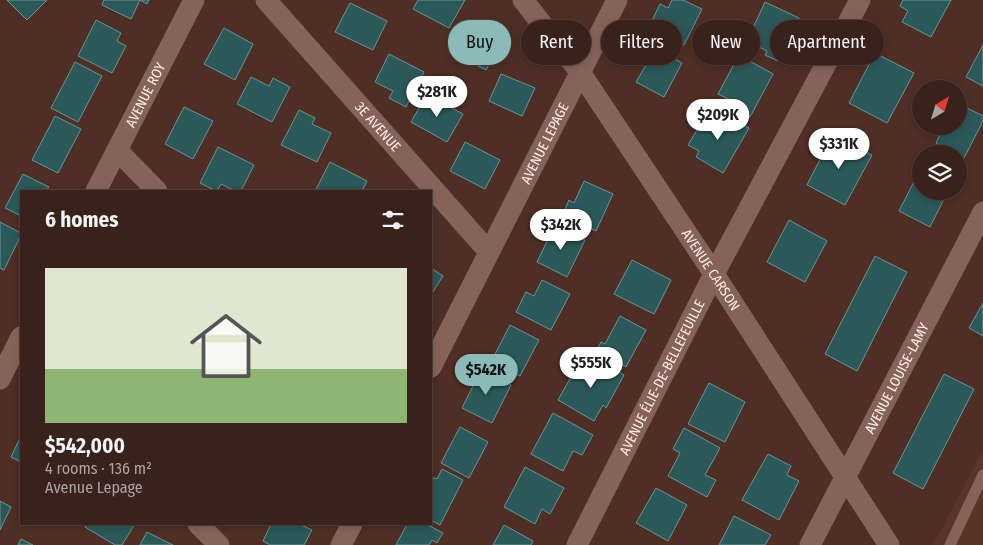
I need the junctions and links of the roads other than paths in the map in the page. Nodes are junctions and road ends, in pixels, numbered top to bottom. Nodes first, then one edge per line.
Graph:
1 (194, 0) edge
2 (266, 0) edge
3 (523, 0) edge
4 (617, 0) edge
5 (860, 0) edge
6 (580, 72) junction
7 (117, 150) junction
8 (97, 190) edge
9 (155, 190) edge
10 (983, 212) edge
11 (489, 252) junction
12 (714, 274) junction
13 (20, 342) edge
14 (432, 365) edge
15 (0, 379) edge
16 (983, 475) edge
17 (845, 478) junction
18 (199, 525) edge
19 (351, 525) edge
20 (219, 545) edge
21 (341, 545) edge
22 (577, 545) edge
23 (810, 545) edge
24 (889, 545) edge
25 (950, 545) edge

1 - 7 street, AVENUE ROY
2 - 11 street, 3E AVENUE
3 - 6 street, AVENUE CARSON
4 - 6 street, AVENUE LEPAGE
5 - 12 street, AVENUE ÉLIE-DE-BELLEFEUILLE
6 - 11 street, AVENUE LEPAGE
6 - 12 street, AVENUE CARSON
7 - 8 street, AVENUE ROY
7 - 9 street
10 - 17 street, AVENUE LOUISE-LAMY
11 - 14 street, AVENUE LEPAGE
12 - 17 street, AVENUE CARSON
12 - 22 street, AVENUE ÉLIE-DE-BELLEFEUILLE
13 - 15 street
16 - 25 lane
17 - 23 street, AVENUE LOUISE-LAMY
17 - 24 street, AVENUE CARSON
18 - 20 street
19 - 21 street

